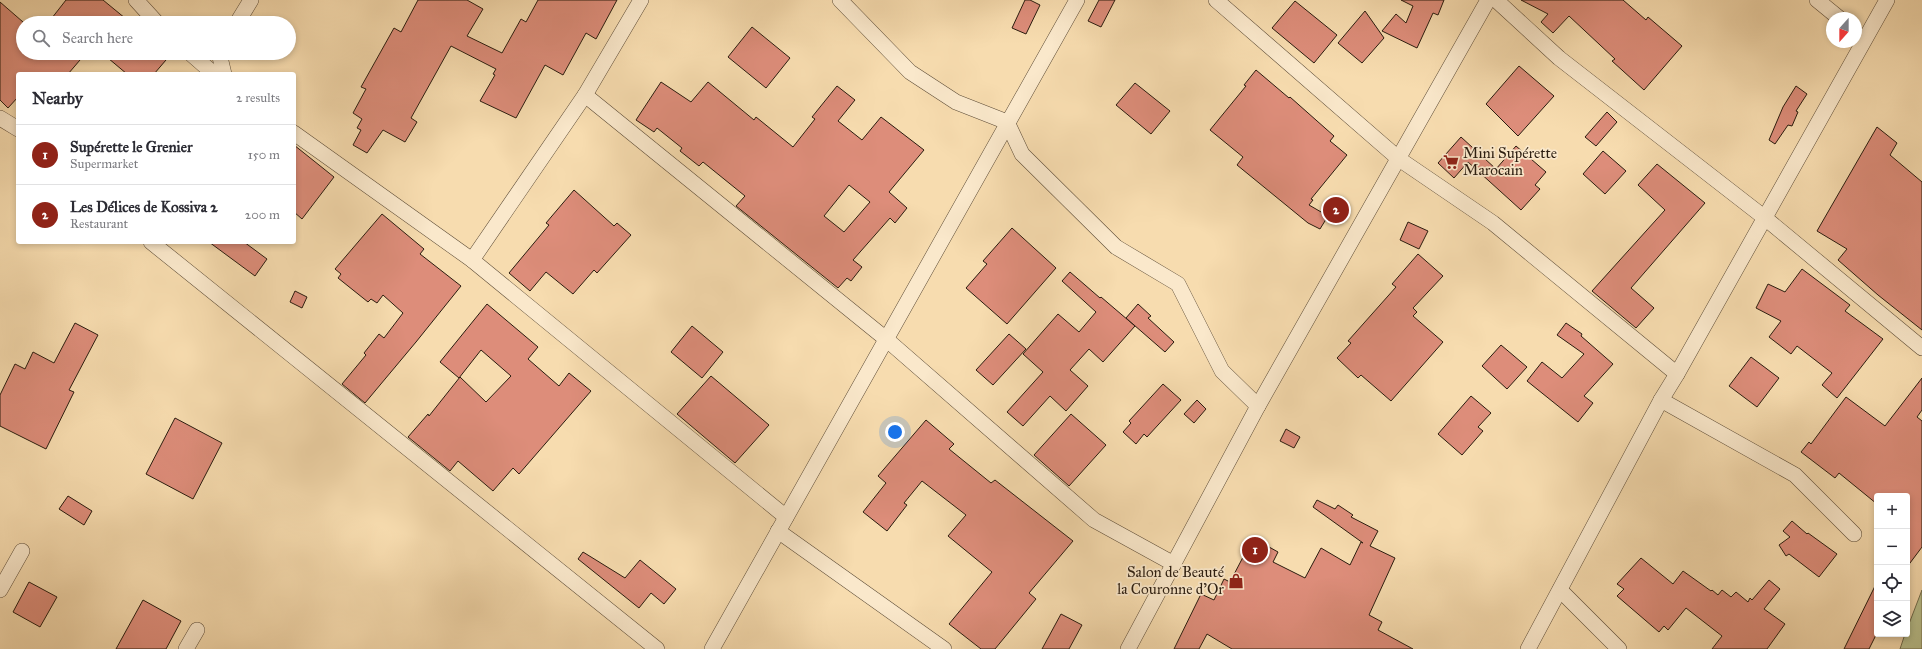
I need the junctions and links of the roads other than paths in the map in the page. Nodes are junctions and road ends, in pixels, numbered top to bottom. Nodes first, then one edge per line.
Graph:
1 (136, 0) edge
2 (251, 0) edge
3 (641, 0) edge
4 (840, 0) edge
5 (1077, 0) edge
6 (1216, 0) edge
7 (1488, 0) edge
8 (1496, 0) edge
9 (1817, 0) edge
10 (1887, 0) edge
11 (1832, 12) edge
12 (151, 16) edge
13 (242, 16) edge
14 (1862, 32) edge
15 (1853, 48) edge
16 (198, 60) edge
17 (221, 60) edge
18 (212, 72) edge
19 (224, 72) edge
20 (585, 95) junction
21 (0, 118) edge
22 (1007, 122) junction
23 (16, 128) edge
24 (296, 134) edge
25 (1399, 159) junction
26 (1765, 218) junction
27 (152, 244) edge
28 (472, 260) junction
29 (886, 340) junction
30 (1922, 348) edge
31 (1677, 374) junction
32 (1661, 400) junction
33 (1258, 406) junction
34 (786, 517) junction
35 (778, 531) junction
36 (1854, 534) dead end
37 (22, 551) dead end
38 (1174, 564) junction
39 (0, 590) edge
40 (1560, 590) junction
41 (197, 630) dead end
42 (186, 649) edge
43 (656, 649) edge
44 (712, 649) edge
45 (944, 649) edge
46 (1128, 649) edge
47 (1528, 649) edge
48 (1619, 649) edge

1 - 12 street
2 - 13 street
3 - 20 street
4 - 22 street
5 - 22 street
6 - 25 street
7 - 25 street
8 - 26 street
9 - 11 street
10 - 14 street
15 - 26 street
16 - 18 street
17 - 19 street
20 - 28 street
20 - 29 street
21 - 23 street
22 - 29 street
22 - 33 street
24 - 28 street
25 - 31 street
25 - 33 street
26 - 30 street
26 - 31 street
27 - 43 street
28 - 34 street
29 - 34 street
29 - 38 street
31 - 32 street
32 - 36 street
32 - 40 street
33 - 38 street
34 - 35 street
35 - 44 street
35 - 45 street
37 - 39 street
38 - 46 street
40 - 47 street
40 - 48 street
41 - 42 street

